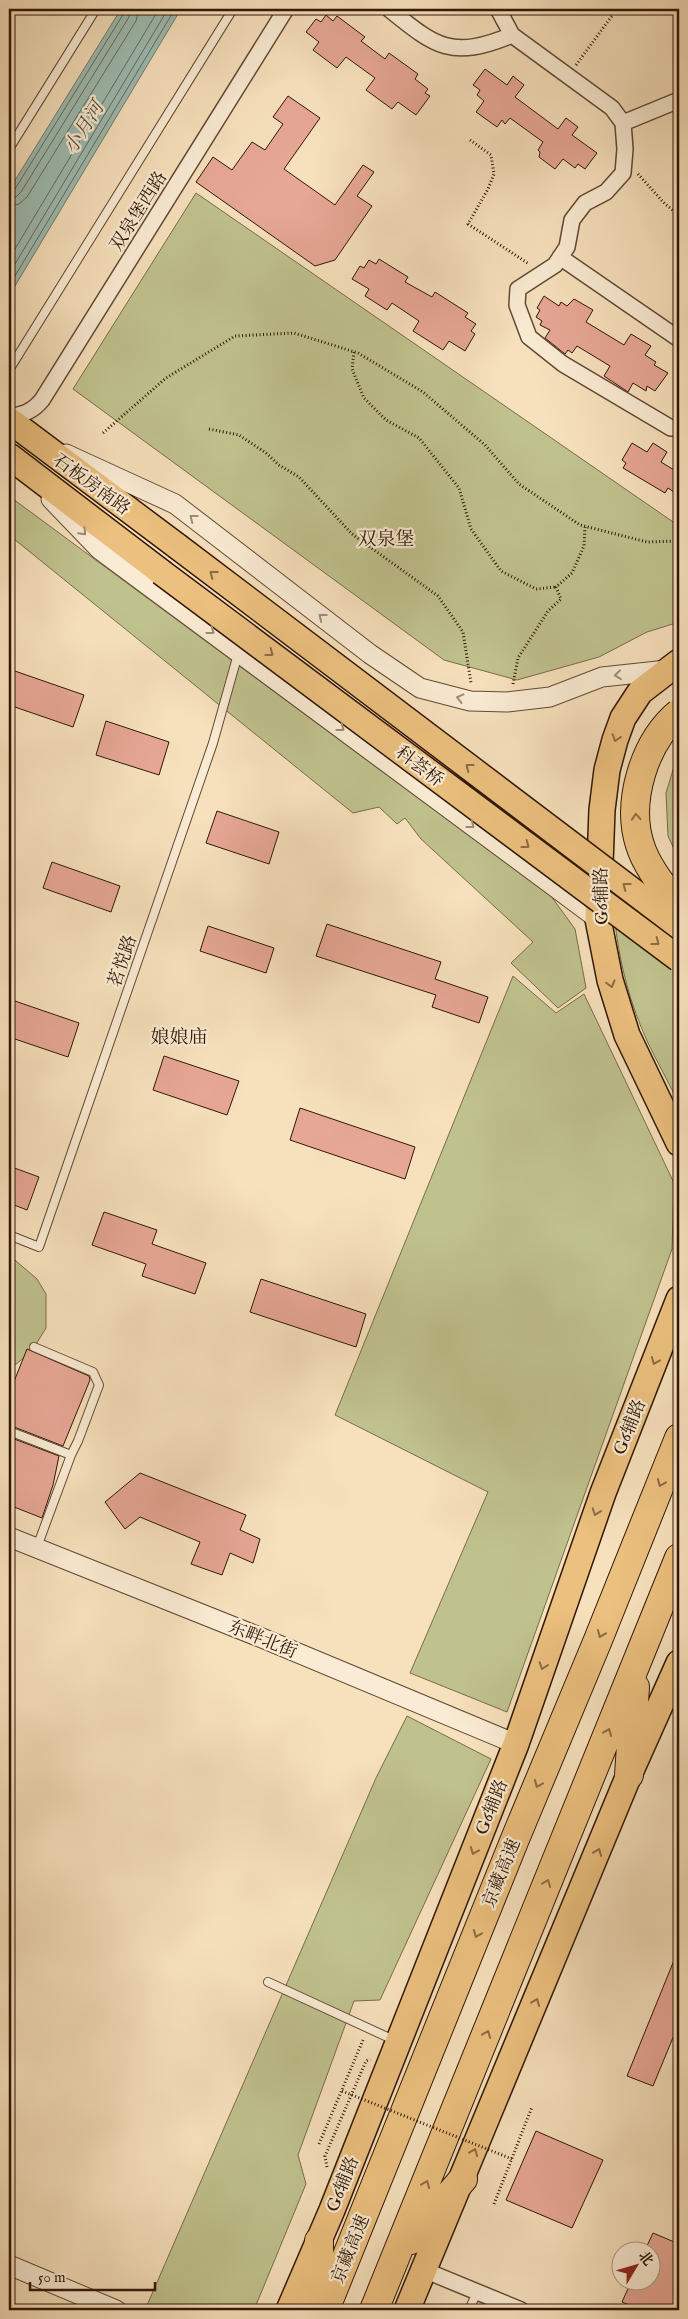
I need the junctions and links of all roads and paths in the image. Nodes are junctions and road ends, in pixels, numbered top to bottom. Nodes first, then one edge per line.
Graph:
1 (96, 9) edge
2 (233, 9) edge
3 (286, 9) edge
4 (389, 9) edge
5 (498, 9) edge
6 (617, 9) edge
7 (9, 19) edge
8 (9, 36) edge
9 (512, 36) junction
10 (568, 76) junction
11 (679, 100) edge
12 (623, 123) junction
13 (470, 140) dead end
14 (9, 149) edge
15 (624, 158) junction
16 (679, 215) edge
17 (560, 257) junction
18 (542, 272) junction
19 (679, 339) edge
20 (354, 352) junction
21 (9, 370) edge
22 (9, 416) edge
23 (9, 420) edge
24 (679, 428) edge
25 (209, 430) dead end
26 (103, 434) dead end
27 (29, 437) junction
28 (10, 457) edge
29 (585, 526) junction
30 (679, 541) edge
31 (177, 546) joint
32 (160, 572) joint
33 (556, 587) junction
34 (238, 652) junction
35 (673, 666) edge
36 (471, 683) dead end
37 (512, 687) dead end
38 (679, 713) edge
39 (679, 906) edge
40 (598, 920) junction
41 (679, 926) edge
42 (679, 959) edge
43 (679, 1143) edge
44 (9, 1235) edge
45 (679, 1299) edge
46 (34, 1347) dead end
47 (9, 1431) edge
48 (679, 1438) edge
49 (71, 1455) junction
50 (9, 1536) edge
51 (37, 1547) junction
52 (679, 1558) edge
53 (679, 1663) edge
54 (636, 1664) junction
55 (516, 1744) junction
56 (629, 1775) junction
57 (268, 1982) dead end
58 (363, 2040) dead end
59 (398, 2042) junction
60 (342, 2091) junction
61 (532, 2107) dead end
62 (320, 2144) dead end
63 (512, 2159) junction
64 (463, 2179) junction
65 (494, 2204) dead end
66 (319, 2241) junction
67 (396, 2258) junction
68 (9, 2266) edge
69 (424, 2270) junction
70 (477, 2292) junction
71 (116, 2310) edge
72 (289, 2310) edge
73 (319, 2310) edge
74 (325, 2310) edge
75 (374, 2310) edge
76 (407, 2310) edge
77 (468, 2310) edge
78 (521, 2310) edge

1 - 14 lane
2 - 21 lane
3 - 22 street, 双泉堡西路
4 - 9 street
5 - 9 street
6 - 10 path
7 - 8 path
9 - 10 street
10 - 12 street
11 - 12 street
12 - 15 street
13 - 18 path
15 - 16 path
15 - 17 street
17 - 18 street
17 - 19 street
18 - 24 street
20 - 26 path
20 - 29 path
20 - 33 path
23 - 27 main road, 石板房南路
25 - 36 path
27 - 31 main road, 石板房南路
35 -> 27 street
28 - 32 main road, 石板房南路
28 -> 34 street
29 - 30 path
29 - 33 path
41 -> 31 main road, 科荟桥, bridge
32 -> 42 main road, 科荟桥, bridge
33 - 37 path
34 -> 40 street
34 - 44 lane, 茗悦路
35 -> 40 main road, G6辅路
39 -> 38 highway, bridge
40 -> 43 main road, G6辅路
45 -> 55 main road, G6辅路
46 - 49 lane
47 - 49 lane
48 -> 74 highway, 京藏高速
49 - 51 lane
50 - 51 street, 东畔北街
51 - 55 street, 东畔北街
52 - 54 highway
53 - 56 main road
54 - 56 highway
67 -> 54 highway
55 -> 59 main road, G6辅路
64 -> 56 main road
57 - 59 lane
58 - 60 path
59 - 66 main road, G6辅路
60 - 62 path
60 - 63 path, bridge
61 - 63 path
63 - 65 path
64 - 67 highway
64 - 69 main road
66 - 72 main road, G6辅路
66 - 73 highway
67 - 75 highway
68 - 71 street
69 - 70 street
69 - 76 main road
70 - 77 lane
70 - 78 street

